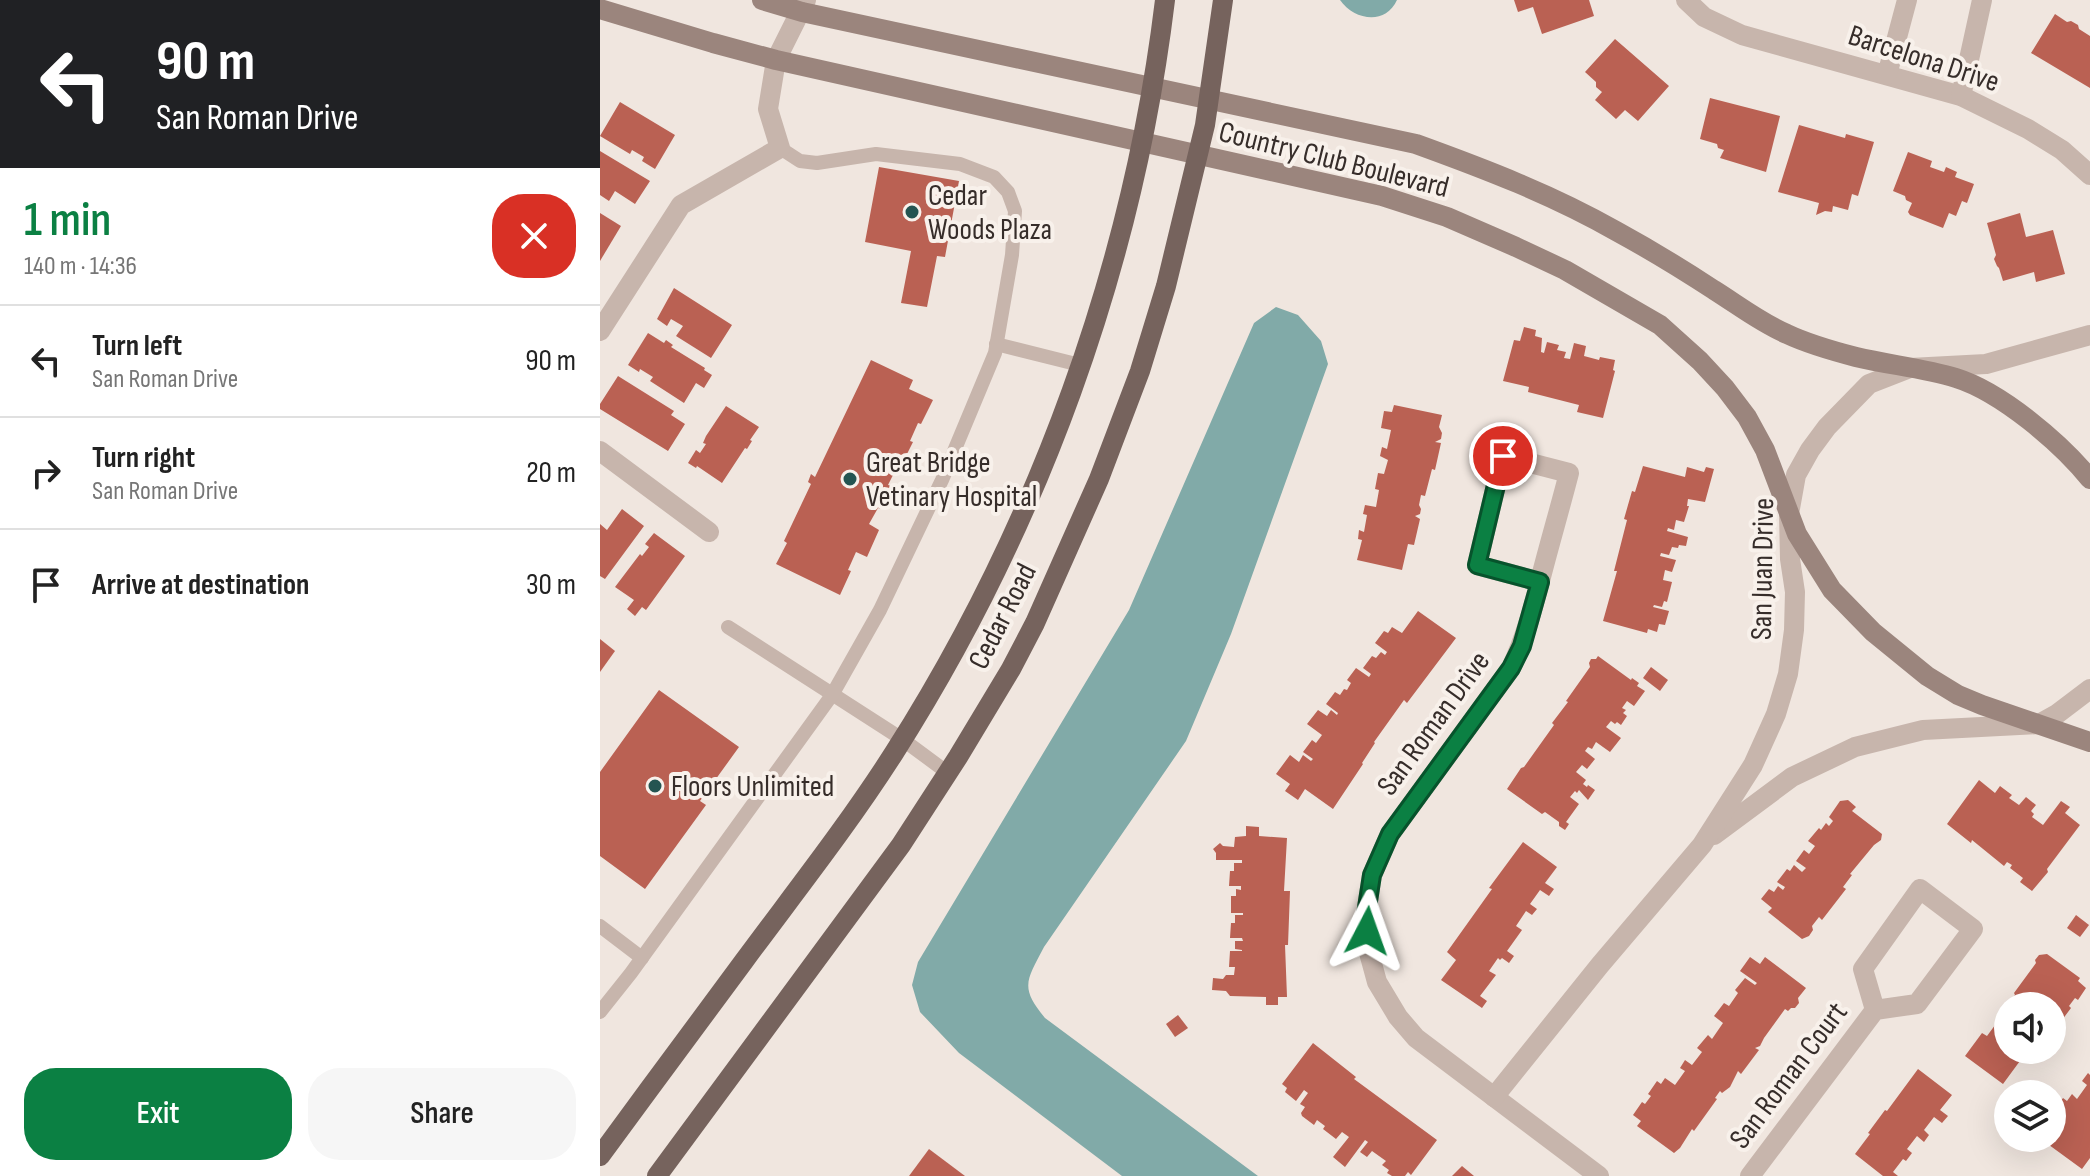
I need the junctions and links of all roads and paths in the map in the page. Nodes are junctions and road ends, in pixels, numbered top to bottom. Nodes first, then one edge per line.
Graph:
1 (762, 0) edge
2 (1165, 0) edge
3 (1223, 0) edge
4 (1686, 0) edge
5 (1907, 0) edge
6 (1982, 0) edge
7 (804, 6) edge
8 (600, 9) edge
9 (776, 60) junction
10 (1887, 75) junction
11 (1151, 87) junction
12 (1961, 96) junction
13 (1209, 99) junction
14 (1141, 142) junction
15 (780, 148) junction
16 (1198, 156) junction
17 (2090, 175) edge
18 (600, 331) edge
19 (2090, 335) edge
20 (996, 344) junction
21 (1080, 365) junction
22 (1910, 368) junction
23 (600, 451) edge
24 (2090, 479) edge
25 (1789, 514) junction
26 (709, 532) dead end
27 (1540, 582) junction
28 (728, 627) dead end
29 (2090, 689) edge
30 (832, 695) junction
31 (2039, 724) junction
32 (902, 739) junction
33 (2090, 742) edge
34 (948, 773) junction
35 (1702, 845) junction
36 (600, 926) edge
37 (642, 958) junction
38 (1875, 1010) junction
39 (600, 1012) edge
40 (1494, 1097) junction
41 (600, 1156) edge
42 (657, 1176) edge
43 (1599, 1176) edge
44 (1750, 1176) edge

1 - 7 street, Country Club Boulevard
2 - 11 main road, Cedar Road
3 - 13 main road, Cedar Road
4 - 10 street, Barcelona Drive
5 - 10 street
6 - 12 street
7 - 9 street
7 - 11 street, Country Club Boulevard
8 - 9 street, Country Club Boulevard
9 - 14 street, Country Club Boulevard
9 - 15 street
10 - 12 street, Barcelona Drive
11 - 13 street, Country Club Boulevard
11 - 14 main road, Cedar Road
12 - 17 street, Barcelona Drive
13 - 16 main road, Cedar Road
13 - 22 street, Country Club Boulevard
14 - 16 street, Country Club Boulevard
14 - 21 main road, Cedar Road
15 - 18 street
15 - 20 lane
16 - 25 street, Country Club Boulevard
16 - 34 main road, Cedar Road
19 - 22 street, San Juan Drive
20 - 21 lane
20 - 30 lane
21 - 32 main road, Cedar Road
22 - 24 street, Country Club Boulevard
22 - 25 street, San Juan Drive
23 - 26 street
25 - 31 street, Country Club Boulevard
25 - 35 street, San Juan Drive
27 - 27 street, San Roman Drive
27 - 40 street, San Roman Drive
28 - 30 lane
29 - 31 street
30 - 32 lane
30 - 37 lane
31 - 33 street, Country Club Boulevard
31 - 35 street, San Juan Drive
32 - 34 lane
32 - 41 main road, Cedar Road
34 - 42 main road, Cedar Road
35 - 40 street, San Juan Drive
36 - 37 lane
37 - 39 lane
38 - 38 street, San Roman Court
38 - 44 street, San Roman Court
40 - 43 street, San Roman Drive

